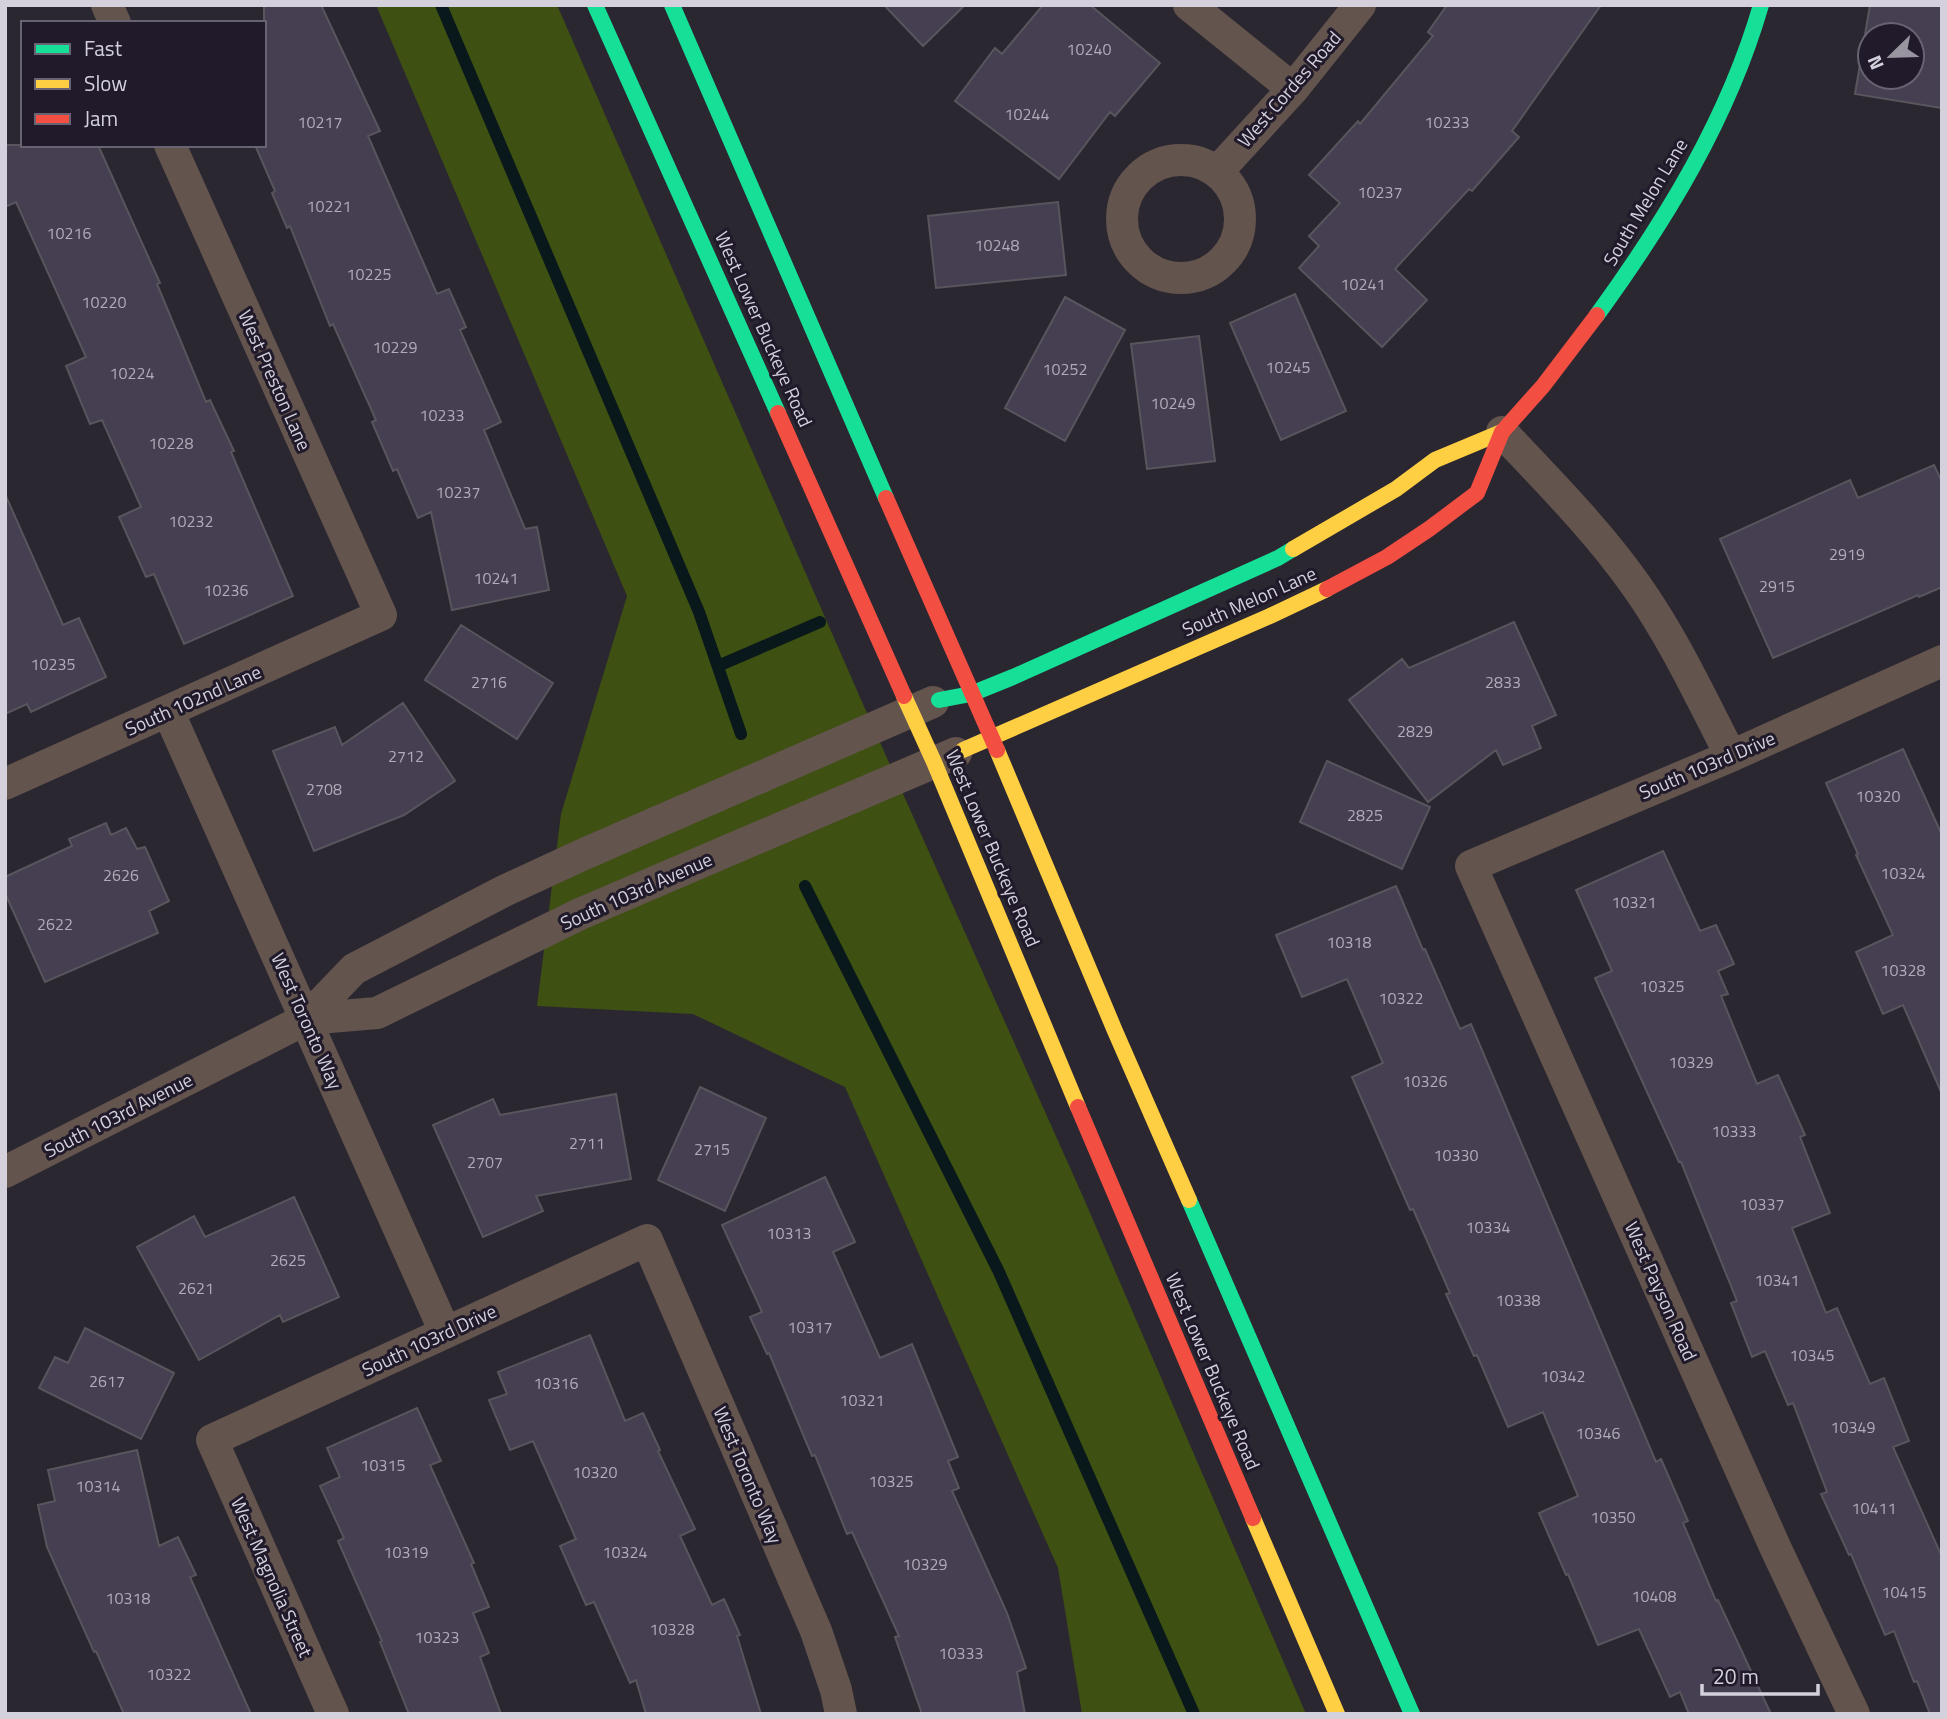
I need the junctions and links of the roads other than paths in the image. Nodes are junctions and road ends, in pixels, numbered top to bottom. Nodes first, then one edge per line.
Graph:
1 (107, 5) edge
2 (595, 5) edge
3 (672, 5) edge
4 (1189, 5) edge
5 (1360, 5) edge
6 (1761, 5) edge
7 (114, 21) edge
8 (1293, 89) junction
9 (171, 147) edge
10 (1217, 173) dead end
11 (1502, 432) junction
12 (381, 615) joint
13 (1940, 667) edge
14 (971, 694) junction
15 (926, 706) junction
16 (168, 711) junction
17 (978, 744) junction
18 (1731, 756) junction
19 (934, 762) junction
20 (5, 784) edge
21 (1471, 866) joint
22 (306, 1019) junction
23 (5, 1172) edge
24 (647, 1240) joint
25 (445, 1332) junction
26 (212, 1440) joint
27 (333, 1714) edge
28 (841, 1714) edge
29 (1337, 1714) edge
30 (1412, 1714) edge
31 (1854, 1714) edge

1 - 7 street
2 - 15 main road, West Lower Buckeye Road
3 - 14 main road
4 - 8 street
5 - 8 street, West Cordes Road
6 - 11 main road, South Melon Lane
8 - 10 street, West Cordes Road
9 - 12 street, West Preston Lane
11 - 14 main road, South Melon Lane
11 - 17 main road, South Melon Lane
11 - 18 street
12 - 16 street, South 102nd Lane
13 - 18 street, South 103rd Drive
14 - 15 main road, South Melon Lane
14 - 17 main road
15 - 19 main road, West Lower Buckeye Road
15 - 22 street, South 103rd Avenue
16 - 20 street, South 102nd Lane
16 - 22 street, West Toronto Way
17 - 19 street, South 103rd Avenue
17 - 30 main road
18 - 21 street, South 103rd Drive
19 - 22 street, South 103rd Avenue
19 - 29 main road, West Lower Buckeye Road
21 - 31 street, West Payson Road
22 - 23 street, South 103rd Avenue
22 - 25 street, West Toronto Way
24 - 25 street, South 103rd Drive
24 - 28 street, West Toronto Way
25 - 26 street, South 103rd Drive
26 - 27 street, West Magnolia Street

